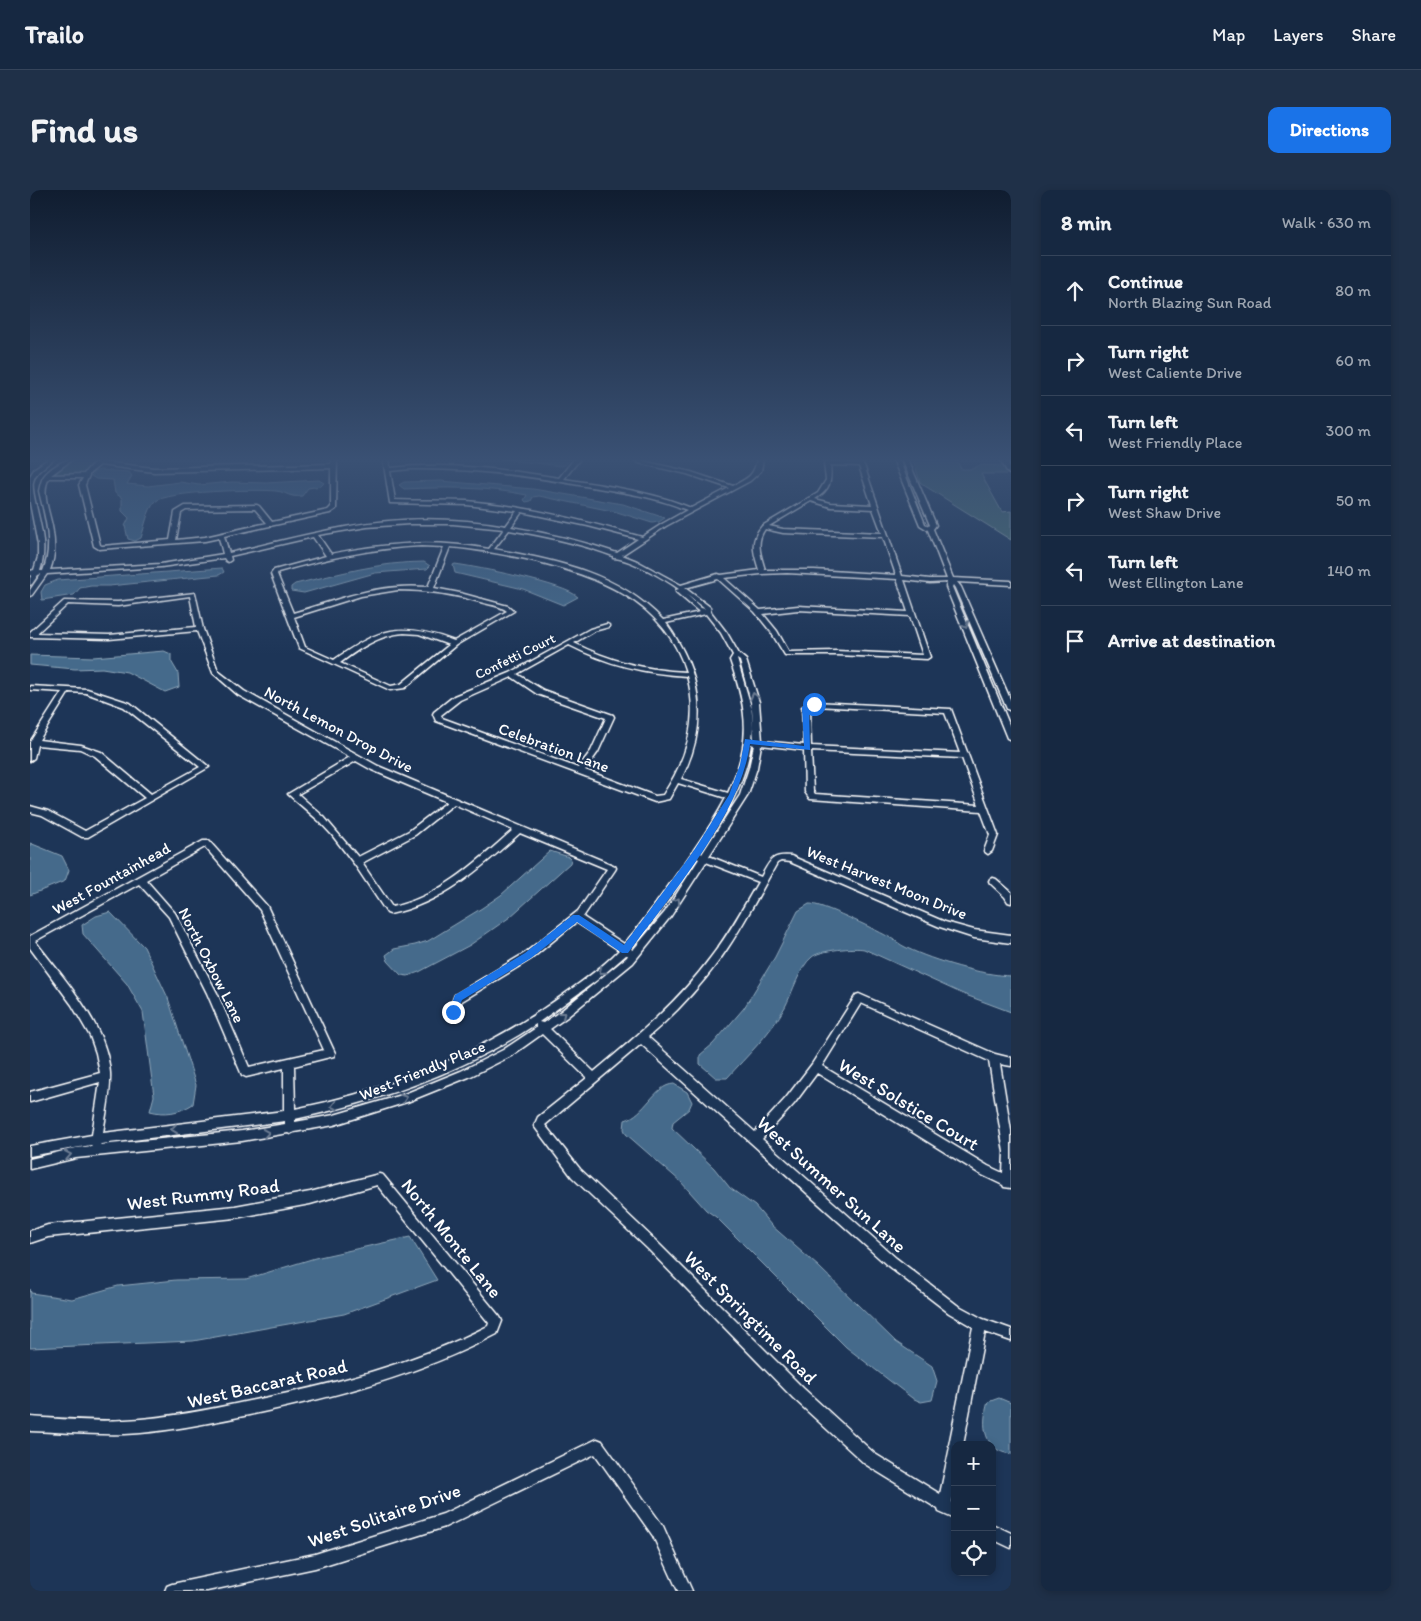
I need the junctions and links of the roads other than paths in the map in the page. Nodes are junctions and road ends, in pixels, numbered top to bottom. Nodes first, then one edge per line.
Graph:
1 (37, 524) edge
2 (47, 524) edge
3 (91, 524) edge
4 (176, 524) edge
5 (510, 524) edge
6 (590, 524) edge
7 (665, 524) edge
8 (769, 524) edge
9 (882, 524) edge
10 (924, 524) edge
11 (933, 524) edge
12 (271, 525) edge
13 (764, 527) junction
14 (507, 529) junction
15 (930, 529) junction
16 (221, 536) junction
17 (886, 536) junction
18 (316, 537) junction
19 (641, 538) junction
20 (173, 542) junction
21 (448, 545) junction
22 (99, 548) joint
23 (490, 550) junction
24 (617, 556) junction
25 (330, 557) junction
26 (227, 558) junction
27 (762, 571) junction
28 (45, 574) junction
29 (32, 576) edge
30 (718, 576) junction
31 (900, 577) junction
32 (951, 580) junction
33 (1011, 583) edge
34 (682, 587) junction
35 (431, 589) junction
36 (30, 594) edge
37 (66, 602) joint
38 (708, 612) junction
39 (759, 612) junction
40 (912, 614) junction
41 (290, 616) junction
42 (663, 622) junction
43 (607, 626) dead end
44 (200, 629) junction
45 (30, 635) edge
46 (568, 643) junction
47 (454, 644) junction
48 (335, 663) junction
49 (512, 674) junction
50 (690, 674) junction
51 (30, 688) edge
52 (66, 689) junction
53 (810, 704) joint
54 (1011, 709) edge
55 (948, 710) joint
56 (437, 714) joint
57 (1011, 738) edge
58 (34, 742) junction
59 (752, 742) junction
60 (807, 748) junction
61 (356, 756) junction
62 (965, 756) junction
63 (30, 758) edge
64 (580, 771) junction
65 (676, 780) junction
66 (731, 797) junction
67 (150, 798) junction
68 (453, 801) junction
69 (30, 808) edge
70 (983, 808) junction
71 (519, 829) junction
72 (988, 851) dead end
73 (696, 854) junction
74 (706, 859) junction
75 (358, 861) junction
76 (140, 879) junction
77 (763, 881) junction
78 (993, 881) dead end
79 (1011, 900) edge
80 (576, 917) junction
81 (1011, 939) edge
82 (30, 940) edge
83 (629, 952) junction
84 (453, 1012) dead end
85 (535, 1020) junction
86 (543, 1030) junction
87 (643, 1039) junction
88 (994, 1058) junction
89 (289, 1062) junction
90 (1011, 1062) edge
91 (816, 1067) junction
92 (105, 1076) junction
93 (594, 1078) junction
94 (30, 1097) edge
95 (289, 1115) junction
96 (290, 1129) junction
97 (96, 1138) junction
98 (756, 1138) junction
99 (30, 1151) edge
100 (95, 1151) junction
101 (30, 1164) edge
102 (379, 1179) joint
103 (1010, 1183) edge
104 (30, 1237) edge
105 (496, 1321) joint
106 (980, 1324) junction
107 (1011, 1334) edge
108 (30, 1424) edge
109 (957, 1441) edge
110 (951, 1486) edge
111 (949, 1509) edge
112 (996, 1533) edge
113 (1011, 1541) edge
114 (172, 1591) edge
115 (685, 1591) edge

1 - 29 street
2 - 28 street
3 - 22 street
4 - 20 street
5 - 14 street
6 - 19 street
7 - 19 street
8 - 13 street
9 - 17 street
10 - 15 street
11 - 15 street
12 - 16 street
13 - 17 street
13 - 27 street
14 - 18 street, West Friendly Place
14 - 23 street
14 - 24 street, West Friendly Place
15 - 32 street
16 - 20 street
16 - 26 street
17 - 31 street
18 - 25 street
18 - 26 street, West Friendly Place
19 - 24 street
20 - 22 street
21 - 23 street
21 - 25 street
21 - 35 street
23 - 42 street
24 - 34 street, West Friendly Place
24 - 38 street, West Friendly Place
25 - 41 street
26 - 28 street, West Friendly Place
27 - 30 street
27 - 31 street
28 - 29 street, West Friendly Place
28 - 36 street
30 - 34 street
30 - 39 street
31 - 32 street
31 - 40 street
32 - 33 street
32 - 54 street
32 -> 57 street
34 - 38 street, West Friendly Place
35 - 41 street
35 - 47 street
37 - 44 street, North Lemon Drop Drive
37 - 45 street
38 - 42 street
38 - 59 street, West Friendly Place
39 - 40 street
39 - 40 street
41 - 48 street
42 - 50 street
43 - 46 street, Confetti Court
44 - 45 street
44 - 61 street, North Lemon Drop Drive
46 - 49 street, Confetti Court
46 - 50 street
47 - 48 street
47 - 48 street
49 - 56 street, Confetti Court
49 - 64 street
50 - 65 street
51 - 52 street
52 - 58 street
52 - 67 street
53 - 55 street
53 - 60 street
55 - 62 street
56 - 64 street, Celebration Lane
58 - 63 street
58 - 67 street
59 - 60 street
59 - 66 street, West Friendly Place
59 - 74 street, West Friendly Place
60 - 62 street
60 - 70 street
61 - 68 street, North Lemon Drop Drive
61 - 75 street
62 - 70 street
64 - 65 street, Celebration Lane
65 - 66 street
66 - 73 street, West Friendly Place
67 - 69 street
68 - 71 street, North Lemon Drop Drive
68 - 75 street
70 - 72 street
71 - 75 street
71 - 80 street, North Lemon Drop Drive
73 - 74 street
73 - 83 street, West Friendly Place
74 - 77 street
83 -> 74 street, West Friendly Place
76 - 82 street, West Fountainhead
76 - 89 street, North Oxbow Lane
76 - 89 street, West Fountainhead
77 - 81 street, West Harvest Moon Drive
77 - 87 street
78 - 79 street
80 - 83 street
80 - 84 street
82 - 92 street
83 -> 85 street, West Friendly Place
86 -> 83 street, West Friendly Place
85 - 86 street
85 -> 95 street, West Friendly Place
86 - 93 street
96 -> 86 street, West Friendly Place
87 - 93 street
87 - 98 street, West Summer Sun Lane
88 - 90 street
88 - 91 street
88 - 103 street
89 - 95 street
91 - 98 street
91 - 103 street, West Solstice Court
92 - 94 street
92 - 97 street
93 - 111 street, West Springtime Road
95 - 96 street
95 -> 97 street, West Friendly Place
100 -> 96 street, West Friendly Place
97 - 99 street, West Friendly Place
97 - 100 street
98 - 106 street, West Summer Sun Lane
101 -> 100 street, West Friendly Place
102 - 104 street, West Rummy Road
102 - 105 street, North Monte Lane
105 - 108 street, West Baccarat Road
106 - 107 street, West Summer Sun Lane
106 - 109 street
110 - 111 street
112 - 113 street
114 - 115 street, West Solitaire Drive

